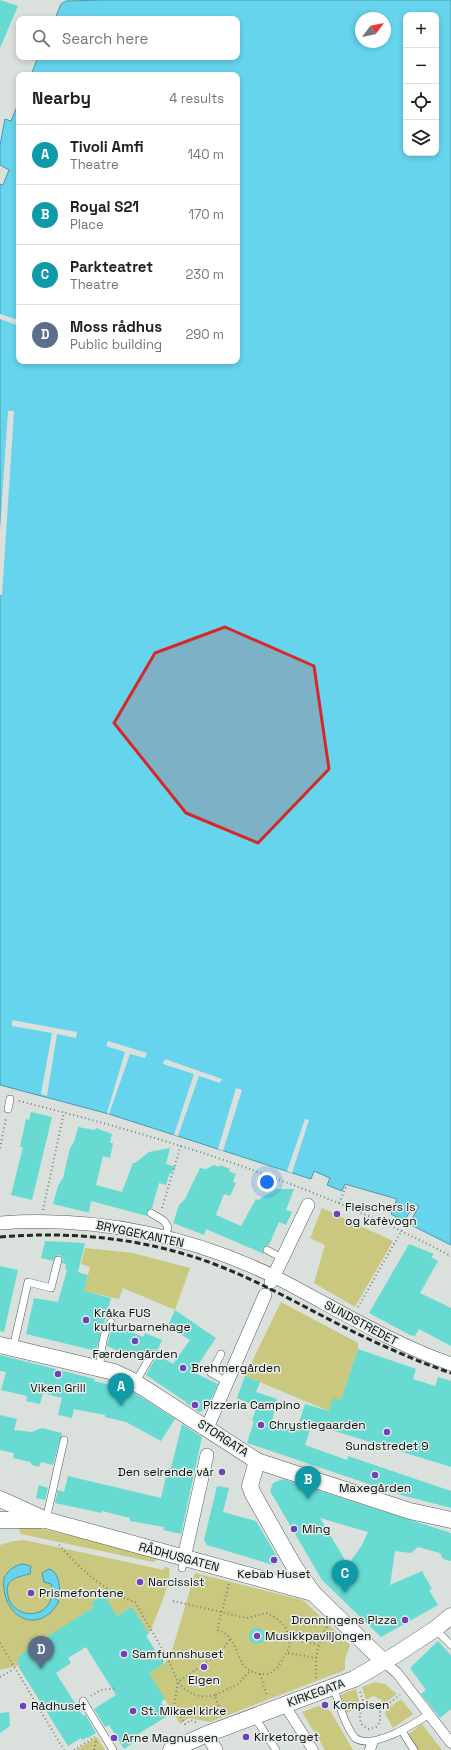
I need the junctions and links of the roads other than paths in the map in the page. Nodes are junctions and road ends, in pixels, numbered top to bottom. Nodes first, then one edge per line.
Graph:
1 (10, 1099) road end
2 (7, 1111) road end
3 (308, 1205) dead end
4 (151, 1213) dead end
5 (0, 1223) edge
6 (165, 1237) junction
7 (267, 1250) dead end
8 (282, 1258) junction
9 (58, 1260) dead end
10 (272, 1279) junction
11 (264, 1295) dead end
12 (111, 1322) dead end
13 (6, 1346) edge
14 (160, 1354) dead end
15 (222, 1354) dead end
16 (451, 1364) edge
17 (98, 1369) junction
18 (227, 1382) junction
19 (135, 1383) junction
20 (207, 1428) junction
21 (64, 1440) dead end
22 (207, 1455) dead end
23 (257, 1460) junction
24 (0, 1499) edge
25 (46, 1520) junction
26 (451, 1520) edge
27 (2, 1521) edge
28 (183, 1563) junction
29 (313, 1593) junction
30 (451, 1616) edge
31 (435, 1629) junction
32 (451, 1645) edge
33 (383, 1661) junction
34 (333, 1686) junction
35 (83, 1701) road end
36 (290, 1712) dead end
37 (429, 1714) junction
38 (254, 1716) junction
39 (205, 1730) junction
40 (402, 1731) junction
41 (451, 1743) edge
42 (188, 1746) edge
43 (371, 1747) edge
44 (114, 1750) edge
45 (171, 1750) edge
46 (216, 1750) edge
47 (276, 1750) edge
48 (314, 1750) edge
49 (414, 1750) edge

1 - 2 lane
3 - 8 street
4 - 6 lane
5 - 6 street, BRYGGEKANTEN
6 - 10 street, BRYGGEKANTEN
7 - 8 lane
8 - 10 street
9 - 13 lane
10 - 16 street, SUNDSTREDET
11 - 18 street
12 - 17 lane
13 - 17 street, STORGATA
14 - 19 lane
15 - 18 lane
17 - 19 street, STORGATA
18 - 20 street
19 - 20 street, STORGATA
20 - 23 street, STORGATA
21 - 25 lane
22 - 28 street
23 - 26 street, STORGATA
23 - 29 street
24 - 25 street
25 - 27 street
25 - 28 street, RÅDHUSGATEN
28 - 29 street, RÅDHUSGATEN
29 - 33 street
30 - 31 street, KIRKEGATA
31 - 32 lane
31 - 33 street, KIRKEGATA
33 - 34 street, KIRKEGATA
33 - 37 street
34 - 38 street, KIRKEGATA
34 - 43 lane
35 - 44 lane
36 - 48 street
37 - 40 lane
37 - 41 street
38 - 39 street, KIRKEGATA
38 - 47 lane
39 - 42 street, KIRKEGATA
39 - 46 street
40 - 43 lane
40 - 49 lane
42 - 45 street, KIRKEGATA

